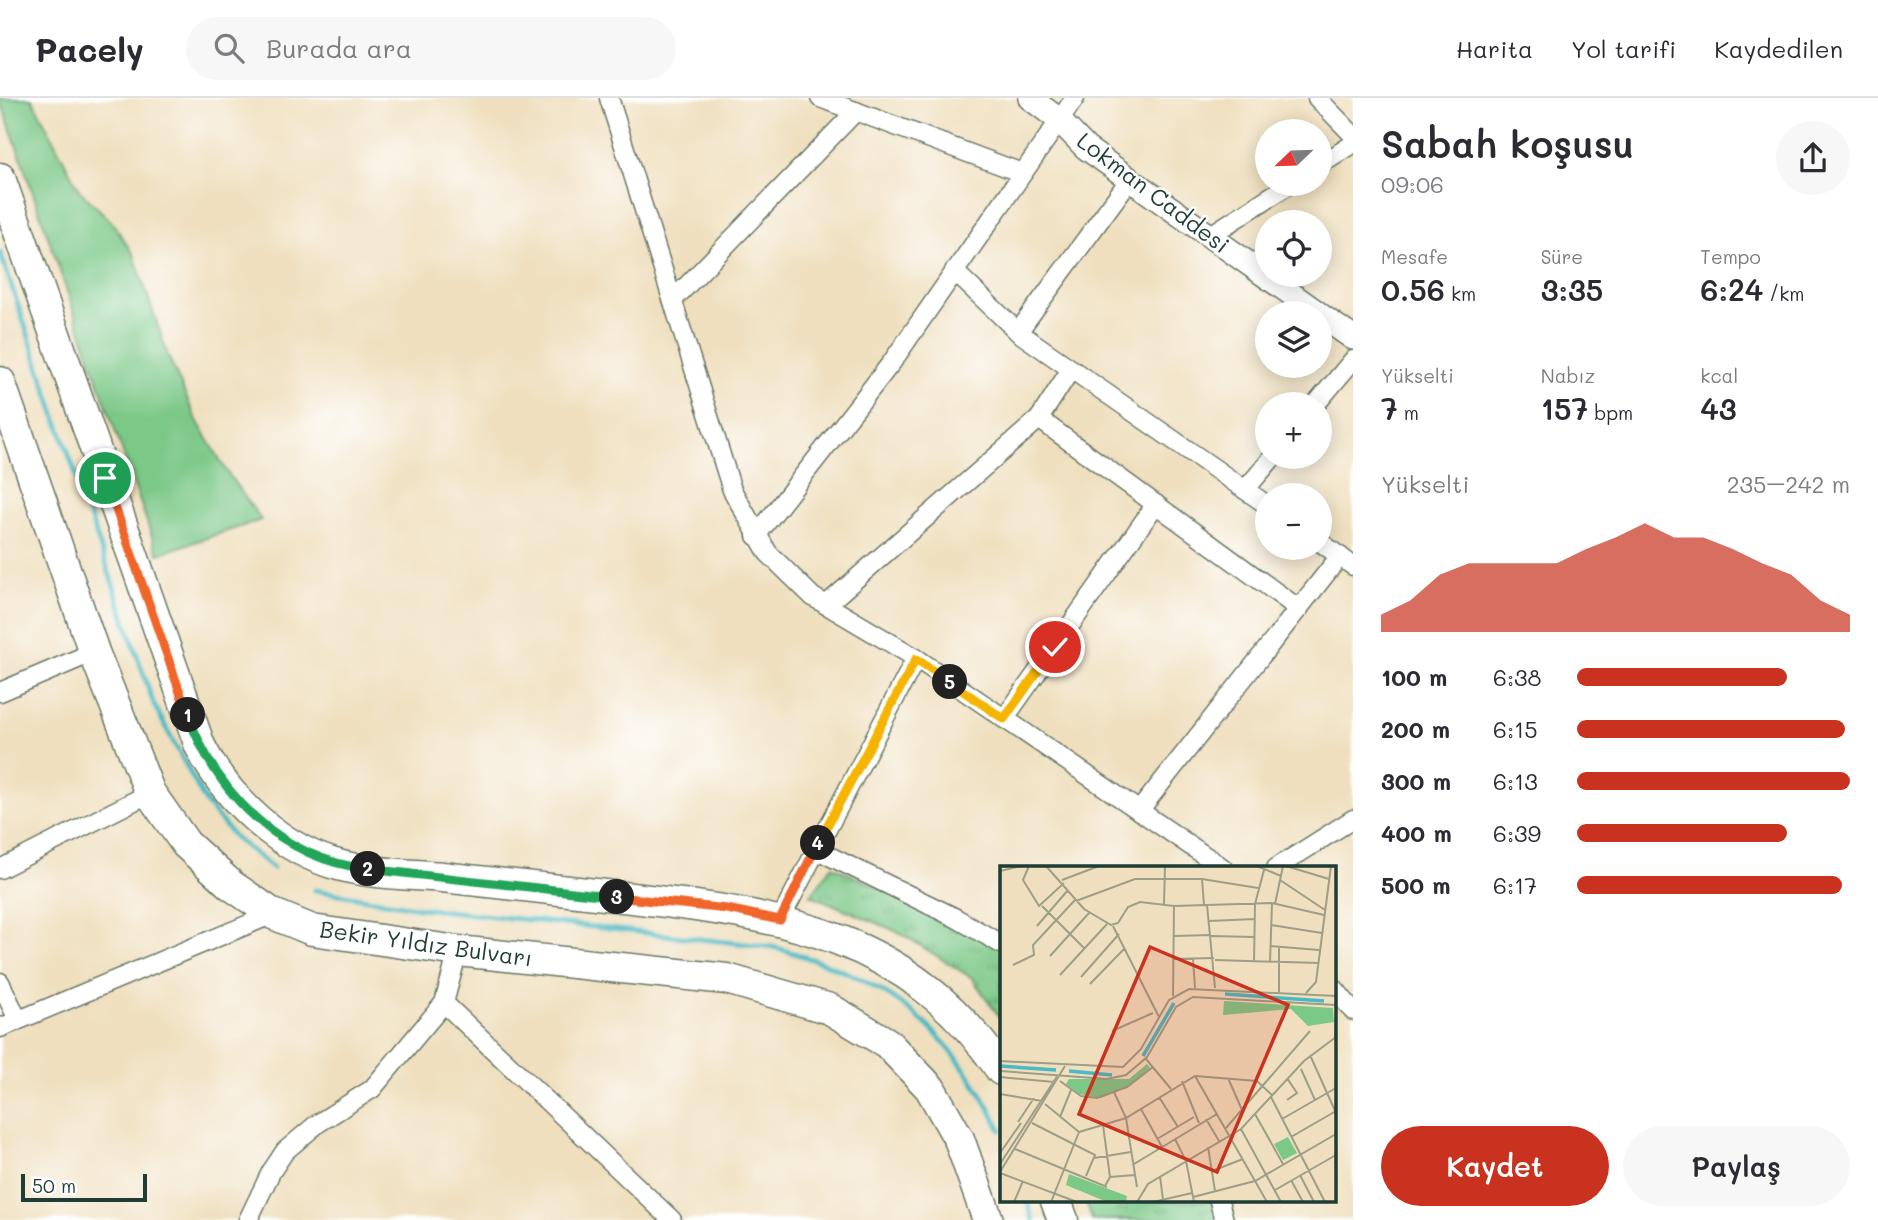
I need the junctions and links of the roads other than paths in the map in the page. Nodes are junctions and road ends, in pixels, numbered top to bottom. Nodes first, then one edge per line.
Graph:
1 (609, 98) edge
2 (820, 98) edge
3 (1030, 98) edge
4 (1075, 98) edge
5 (1317, 98) edge
6 (856, 111) junction
7 (1058, 119) junction
8 (1353, 135) edge
9 (1353, 144) edge
10 (1332, 157) edge
11 (1021, 173) junction
12 (0, 178) edge
13 (1130, 179) junction
14 (1271, 196) edge
15 (1209, 236) junction
16 (954, 271) junction
17 (673, 300) junction
18 (1301, 301) edge
19 (1332, 323) edge
20 (1018, 332) junction
21 (1353, 338) edge
22 (1353, 360) edge
23 (1071, 369) junction
24 (0, 382) edge
25 (1326, 392) edge
26 (1039, 419) junction
27 (1263, 469) edge
28 (1245, 490) junction
29 (1255, 497) edge
30 (1156, 504) junction
31 (756, 536) junction
32 (1346, 561) edge
33 (826, 605) junction
34 (1298, 609) junction
35 (94, 652) junction
36 (916, 659) junction
37 (0, 692) edge
38 (1004, 719) junction
39 (150, 793) junction
40 (1139, 811) junction
41 (1353, 819) edge
42 (815, 849) junction
43 (1220, 866) edge
44 (1279, 866) edge
45 (0, 869) edge
46 (273, 914) junction
47 (780, 920) junction
48 (1000, 943) edge
49 (458, 951) junction
50 (0, 982) edge
51 (1336, 990) edge
52 (444, 1003) junction
53 (1353, 1011) edge
54 (18, 1020) junction
55 (0, 1028) edge
56 (1000, 1069) edge
57 (1056, 1202) edge
58 (1219, 1202) edge
59 (248, 1220) edge
60 (671, 1220) edge
61 (988, 1220) edge
62 (1063, 1220) edge
63 (1224, 1220) edge

1 - 17 street
2 - 6 street
3 - 7 street, Lokman Caddesi
4 - 7 street, Lokman Caddesi
5 - 8 street
6 - 11 street
6 - 17 street
7 - 11 street
7 - 13 street, Lokman Caddesi
9 - 10 street
11 - 16 street
12 - 47 main road
13 - 15 street, Lokman Caddesi
13 - 20 street
14 - 15 street
15 - 18 street, Lokman Caddesi
16 - 20 street
16 - 31 street
17 - 31 street
19 - 21 street, Lokman Caddesi
20 - 23 street
22 - 25 street
23 - 26 street
23 - 28 street
24 - 35 main road, Bekir Yıldız Bulvarı
26 - 30 street
26 - 33 street
27 - 28 street
28 - 29 street
30 - 34 street
30 - 38 street
31 - 33 street
32 - 34 street
33 - 36 street
34 - 40 street
35 - 37 street
35 - 39 main road, Bekir Yıldız Bulvarı
36 - 38 street
36 - 42 street
38 - 40 street
39 - 45 street
39 - 46 main road, Bekir Yıldız Bulvarı
40 - 43 street
41 - 44 street
42 - 47 street
42 - 48 street
46 - 49 main road, Bekir Yıldız Bulvarı
46 - 54 street
47 - 56 main road
49 - 52 street
49 - 61 main road, Bekir Yıldız Bulvarı
50 - 54 street
51 - 53 street
52 - 59 street
52 - 60 street
54 - 55 street
57 - 62 main road
58 - 63 street

